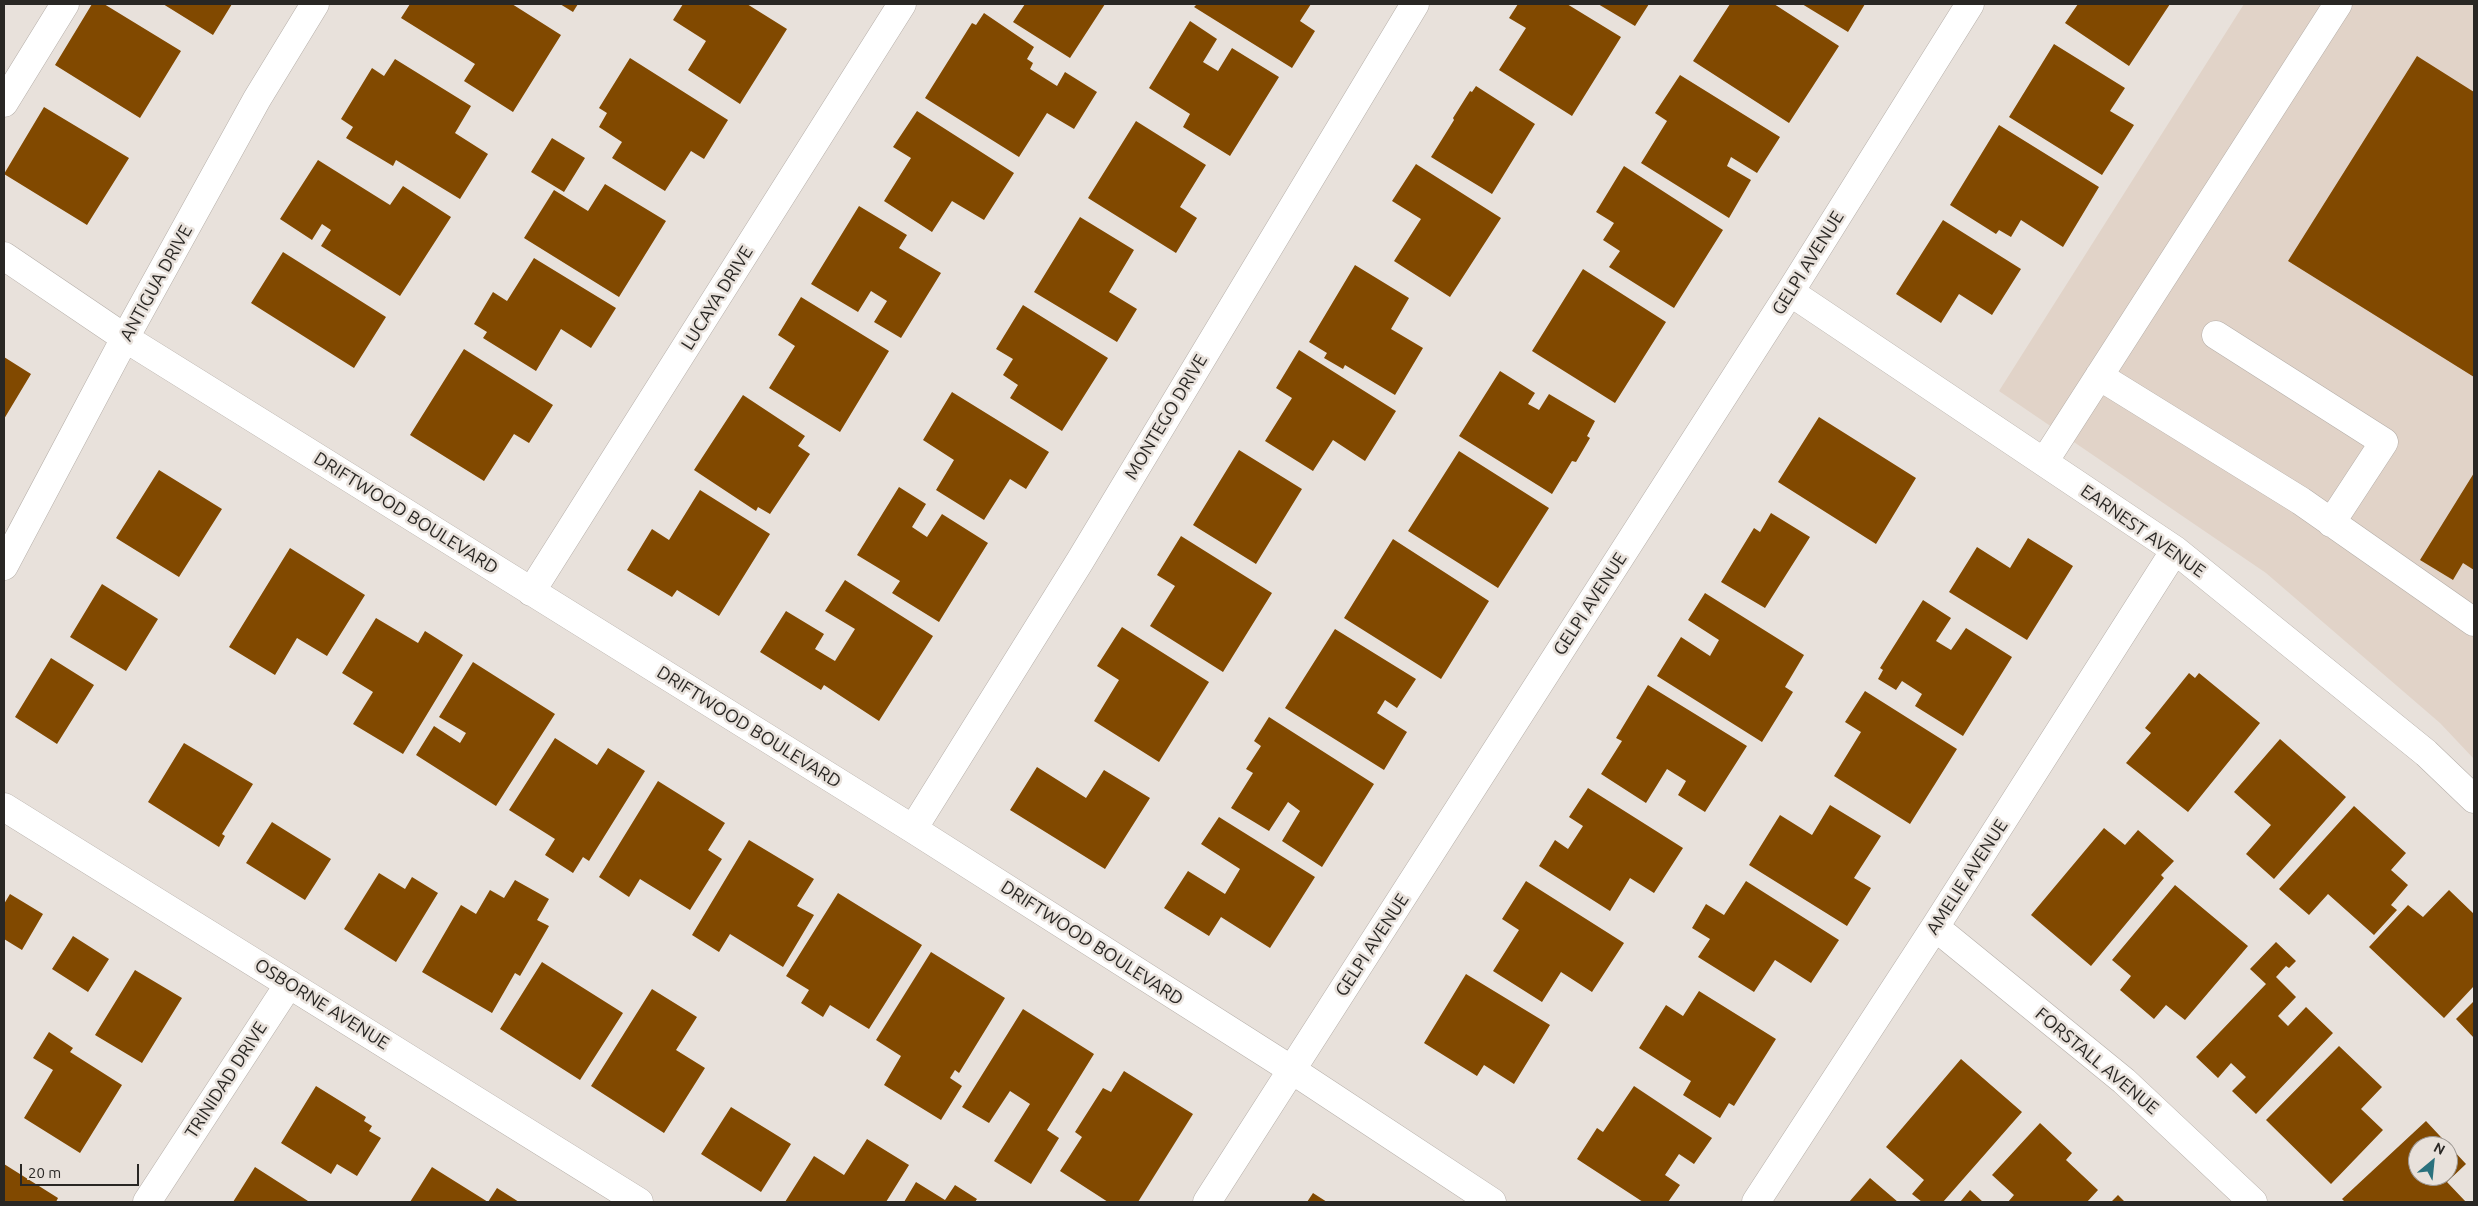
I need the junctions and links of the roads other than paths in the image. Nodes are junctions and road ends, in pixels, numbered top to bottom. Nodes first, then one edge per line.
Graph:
1 (65, 4) edge
2 (315, 4) edge
3 (902, 4) edge
4 (1415, 4) edge
5 (1970, 4) edge
6 (2338, 4) edge
7 (4, 103) edge
8 (4, 256) edge
9 (1790, 292) junction
10 (2216, 335) dead end
11 (125, 338) junction
12 (2099, 376) junction
13 (2044, 462) junction
14 (2331, 523) junction
15 (2175, 550) junction
16 (4, 566) edge
17 (531, 592) junction
18 (2474, 622) edge
19 (2474, 799) edge
20 (4, 807) edge
21 (913, 829) junction
22 (1935, 927) junction
23 (289, 984) junction
24 (1292, 1070) junction
25 (147, 1202) edge
26 (639, 1202) edge
27 (1207, 1202) edge
28 (1492, 1202) edge
29 (1756, 1202) edge
30 (2253, 1202) edge

1 - 7 street
2 - 11 street, ANTIGUA DRIVE
3 - 17 street, LUCAYA DRIVE
4 - 21 street, MONTEGO DRIVE
5 - 9 street, GELPI AVENUE
6 - 12 street
8 - 11 street, DRIFTWOOD BOULEVARD
9 - 13 street, EARNEST AVENUE
9 - 24 street, GELPI AVENUE
10 - 14 street
11 - 16 street, ANTIGUA DRIVE
11 - 17 street, DRIFTWOOD BOULEVARD
12 - 13 street
12 - 14 street
13 - 15 street, EARNEST AVENUE
14 - 18 street
15 - 19 street, EARNEST AVENUE
15 - 22 street, AMELIE AVENUE
17 - 21 street, DRIFTWOOD BOULEVARD
20 - 23 street, OSBORNE AVENUE
21 - 24 street, DRIFTWOOD BOULEVARD
22 - 29 street, AMELIE AVENUE
22 - 30 street, FORSTALL AVENUE
23 - 25 street, TRINIDAD DRIVE
23 - 26 street, OSBORNE AVENUE
24 - 27 street, GELPI AVENUE
24 - 28 street, DRIFTWOOD BOULEVARD

